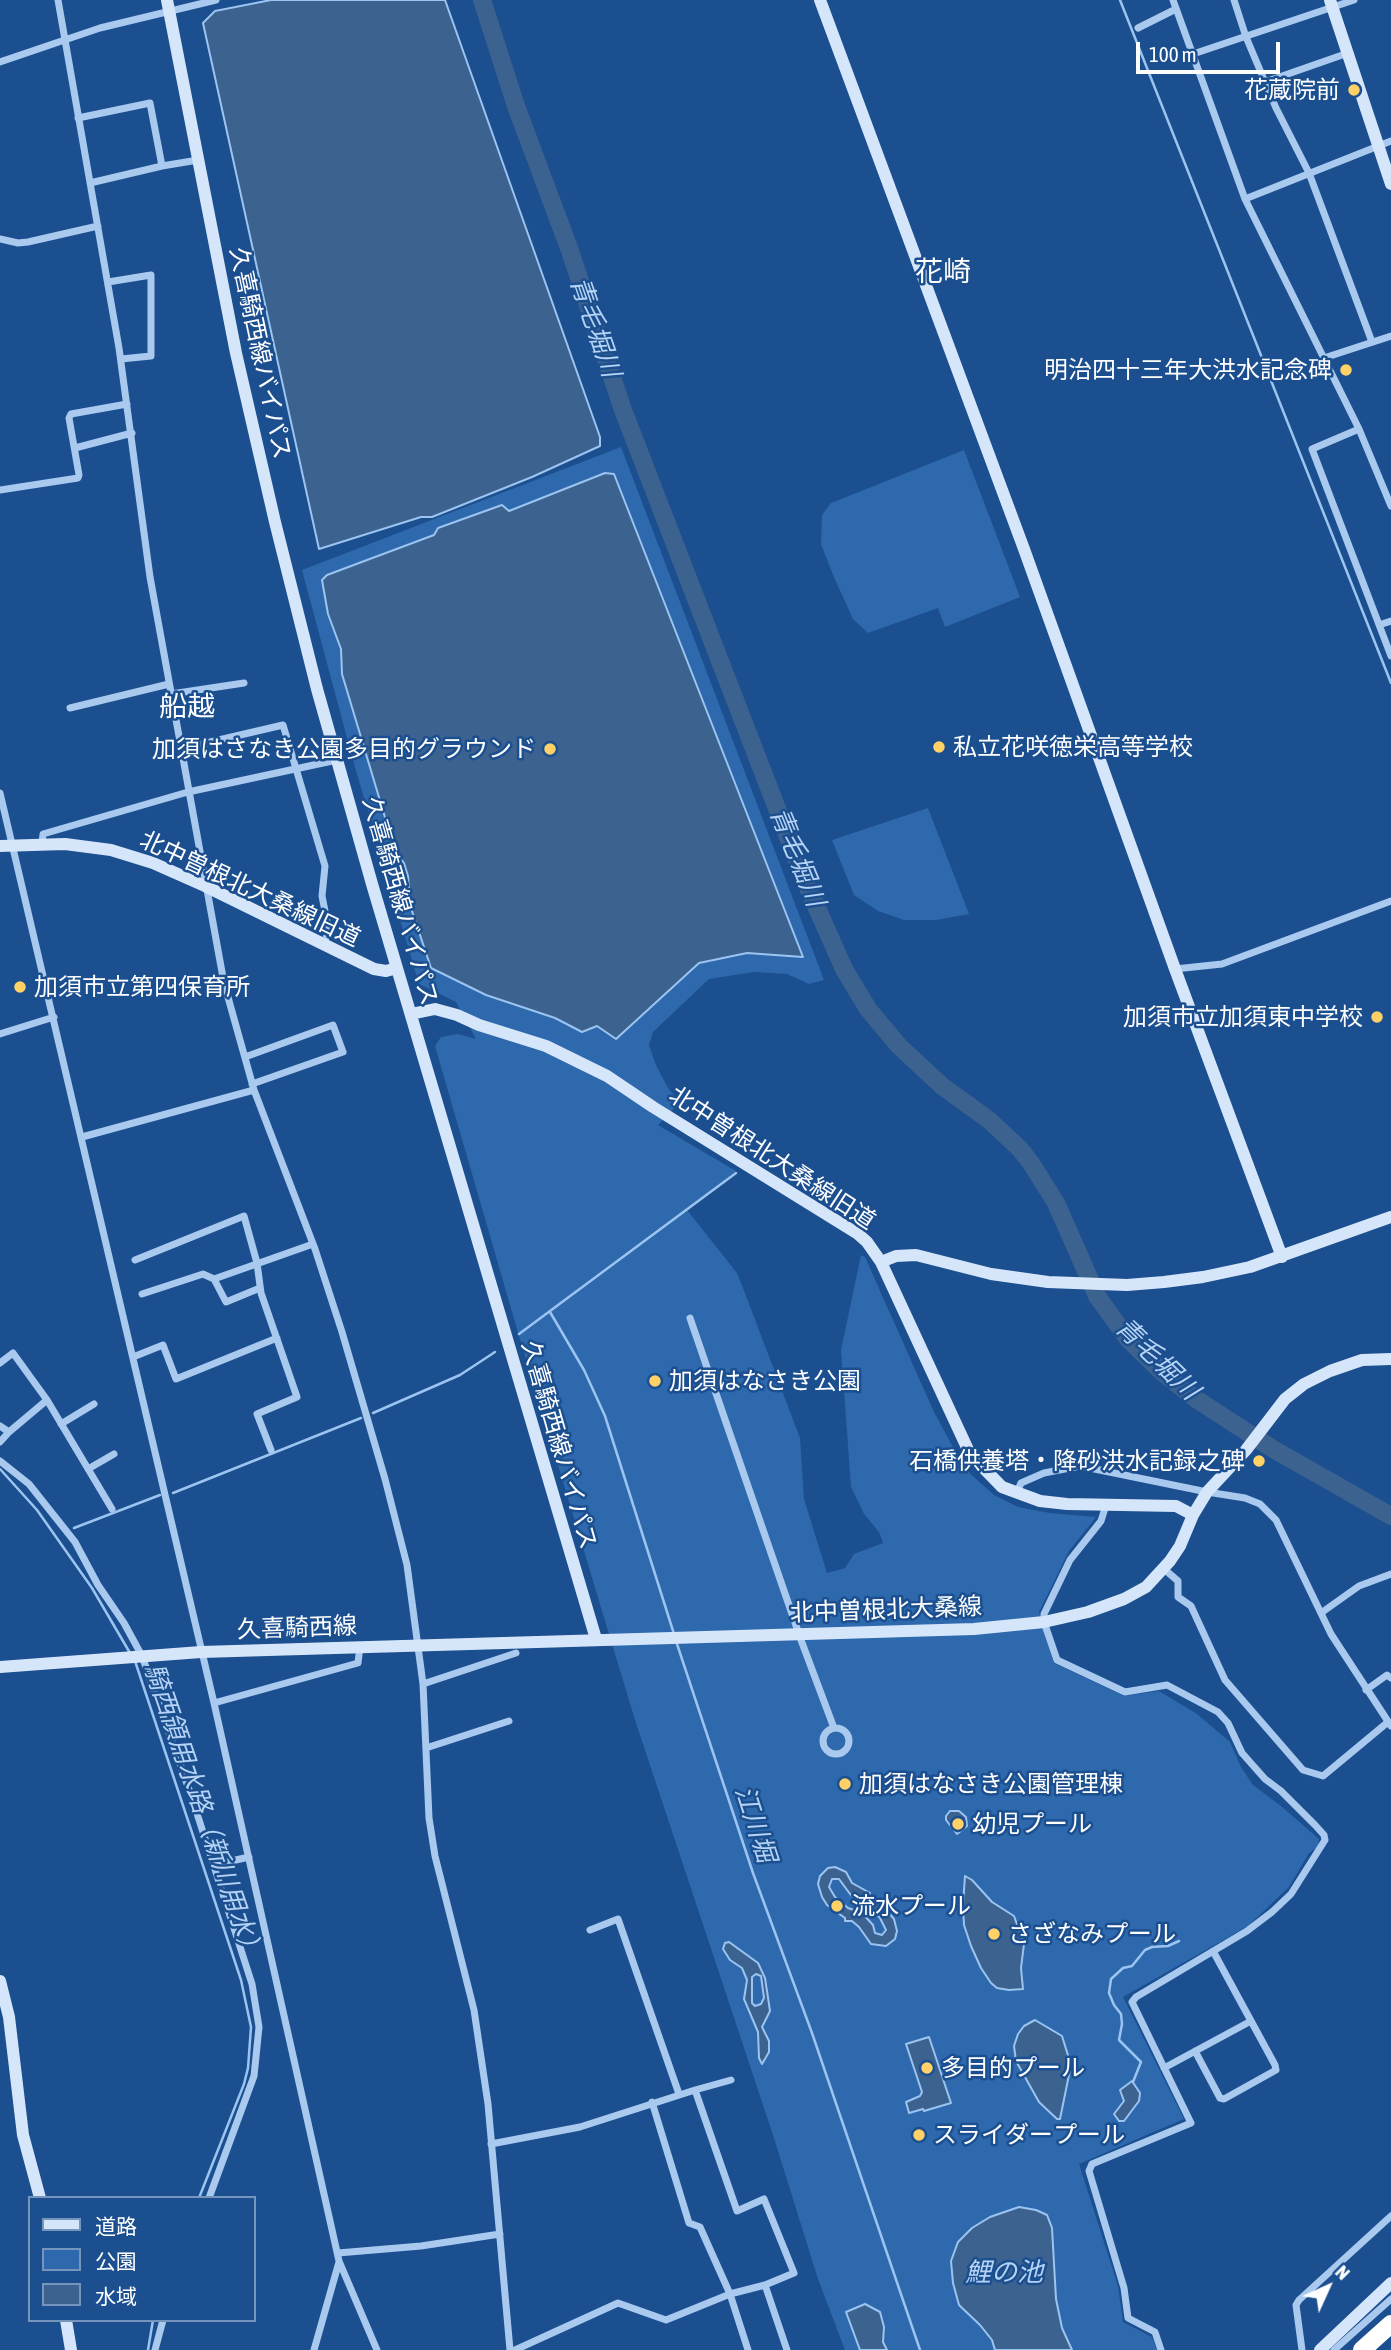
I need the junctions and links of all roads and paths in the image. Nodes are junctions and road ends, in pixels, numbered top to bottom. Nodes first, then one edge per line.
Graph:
1 (58, 0) edge
2 (216, 0) edge
3 (820, 0) edge
4 (1173, 0) edge
5 (1234, 0) edge
6 (1354, 0) edge
7 (1332, 4) edge
8 (168, 6) edge
9 (1176, 9) junction
10 (1138, 27) dead end
11 (1246, 37) junction
12 (65, 39) junction
13 (1348, 53) junction
14 (1193, 54) junction
15 (0, 61) edge
16 (1265, 82) junction
17 (78, 118) junction
18 (1385, 143) edge
19 (198, 160) junction
20 (162, 166) junction
21 (1309, 173) junction
22 (90, 183) junction
23 (1391, 184) edge
24 (1245, 199) junction
25 (98, 226) junction
26 (0, 239) edge
27 (108, 282) junction
28 (1391, 336) edge
29 (1372, 342) junction
30 (1324, 358) junction
31 (121, 359) junction
32 (127, 404) junction
33 (1359, 429) junction
34 (132, 433) junction
35 (75, 448) junction
36 (0, 490) edge
37 (1391, 506) edge
38 (1391, 621) edge
39 (1379, 625) junction
40 (1391, 656) edge
41 (244, 683) dead end
42 (169, 684) junction
43 (171, 694) junction
44 (69, 708) dead end
45 (180, 749) junction
46 (337, 760) junction
47 (297, 768) junction
48 (188, 792) junction
49 (0, 793) edge
50 (42, 844) junction
51 (5, 846) edge
52 (205, 886) junction
53 (1391, 901) edge
54 (323, 945) junction
55 (397, 968) junction
56 (1175, 969) junction
57 (411, 1014) junction
58 (54, 1017) junction
59 (0, 1034) edge
60 (245, 1057) junction
61 (253, 1087) junction
62 (82, 1137) junction
63 (1391, 1217) edge
64 (313, 1244) junction
65 (1282, 1257) junction
66 (135, 1260) dead end
67 (881, 1262) junction
68 (257, 1263) junction
69 (214, 1279) junction
70 (261, 1288) junction
71 (142, 1294) dead end
72 (690, 1318) dead end
73 (277, 1338) junction
74 (133, 1357) junction
75 (1391, 1359) edge
76 (0, 1363) edge
77 (47, 1400) junction
78 (94, 1404) dead end
79 (61, 1423) junction
80 (0, 1426) edge
81 (9, 1432) junction
82 (0, 1442) edge
83 (271, 1450) dead end
84 (114, 1454) dead end
85 (0, 1461) edge
86 (88, 1469) junction
87 (1017, 1492) junction
88 (1207, 1492) junction
89 (1105, 1505) junction
90 (112, 1509) dead end
91 (1193, 1515) junction
92 (1164, 1569) junction
93 (1391, 1574) edge
94 (1321, 1613) junction
95 (1044, 1622) junction
96 (800, 1635) junction
97 (596, 1639) junction
98 (418, 1645) junction
99 (360, 1646) junction
100 (201, 1652) junction
101 (516, 1653) dead end
102 (142, 1656) junction
103 (0, 1667) edge
104 (1391, 1678) edge
105 (423, 1684) junction
106 (1366, 1690) junction
107 (214, 1703) junction
108 (509, 1721) dead end
109 (1390, 1724) edge
110 (834, 1728) dead end
111 (426, 1748) junction
112 (249, 1857) junction
113 (214, 1865) junction
114 (590, 1930) dead end
115 (1213, 1951) junction
116 (0, 1981) edge
117 (1251, 2021) junction
118 (1195, 2051) junction
119 (1164, 2068) junction
120 (731, 2080) dead end
121 (695, 2090) junction
122 (679, 2094) junction
123 (652, 2102) junction
124 (491, 2144) junction
125 (39, 2196) edge
126 (210, 2196) edge
127 (1391, 2216) edge
128 (500, 2234) junction
129 (339, 2257) junction
130 (1391, 2283) edge
131 (765, 2285) junction
132 (730, 2294) junction
133 (1391, 2299) edge
134 (66, 2322) edge
135 (162, 2322) edge
136 (1391, 2324) edge
137 (71, 2350) edge
138 (155, 2350) edge
139 (314, 2350) edge
140 (377, 2350) edge
141 (512, 2350) edge
142 (748, 2350) edge
143 (787, 2350) edge
144 (1161, 2350) edge
145 (1301, 2350) edge
146 (1320, 2350) edge
147 (1334, 2350) edge
148 (1362, 2350) edge

1 - 12 street
2 - 8 street
3 - 56 street
4 - 9 street
5 - 11 street
6 - 7 street
7 - 11 street
7 - 13 street
8 - 12 street
8 - 19 street, 久喜騎西線バイパス
9 - 10 street
9 - 14 street
11 - 14 street
11 - 16 street
12 - 15 street
12 - 17 street
13 - 16 street
13 - 18 street
14 - 24 street
16 - 21 street
17 - 20 street
17 - 22 street
18 - 21 street
18 - 23 street
19 - 20 street
19 - 46 street, 久喜騎西線バイパス
20 - 22 street
21 - 24 street
21 - 29 street
22 - 25 street
24 - 30 street
25 - 26 street
25 - 27 street
27 - 31 street
27 - 31 street
28 - 29 street
29 - 30 street
30 - 33 street
31 - 32 street
32 - 34 street
32 - 35 street
33 - 37 street
33 - 39 street
34 - 35 street
34 - 42 street
35 - 36 street
38 - 39 street
39 - 40 street
41 - 43 street
42 - 43 street
42 - 44 street
43 - 45 street
45 - 47 street
45 - 48 street
46 - 47 street
46 - 55 street, 久喜騎西線バイパス
47 - 48 street
47 - 54 street
48 - 50 street
48 - 52 street
49 - 51 street
50 - 51 street, 北中曽根北大桑線旧道
50 - 52 street, 北中曽根北大桑線旧道
51 - 58 street
52 - 54 street, 北中曽根北大桑線旧道
52 - 60 street
53 - 56 street
54 - 55 street, 北中曽根北大桑線旧道
55 - 57 street, 久喜騎西線バイパス
56 - 65 street
57 - 67 street, 北中曽根北大桑線旧道
57 - 97 street, 久喜騎西線バイパス
58 - 59 street
58 - 62 street
60 - 61 street
60 - 61 street
61 - 62 street
61 - 64 street
62 - 74 street
63 - 65 street
64 - 68 street
64 - 98 street
65 - 67 street
66 - 68 street
67 - 87 street, 北中曽根北大桑線旧道
68 - 69 street
68 - 70 street
69 - 70 street
69 - 71 street
70 - 73 street
72 - 96 street
73 - 74 street
73 - 83 street
74 - 100 street
75 - 88 street, 北中曽根北大桑線
76 - 77 street
77 - 79 street
77 - 81 street
78 - 79 street
79 - 86 street
80 - 81 street
81 - 82 street
84 - 86 street
85 - 102 street
86 - 90 street
87 - 88 street
87 - 89 street, 北中曽根北大桑線旧道
88 - 91 street, 北中曽根北大桑線
88 - 94 street
89 - 91 street, 北中曽根北大桑線旧道
89 - 95 street
91 - 92 street, 北中曽根北大桑線
92 - 95 street, 北中曽根北大桑線
92 - 109 street
93 - 94 street
94 - 106 street
95 - 96 street, 北中曽根北大桑線
95 - 115 street
96 - 97 street, 北中曽根北大桑線
96 - 110 street
97 - 98 street, 久喜騎西線
98 - 99 street, 久喜騎西線
98 - 105 street
99 - 100 street, 久喜騎西線
99 - 107 street
100 - 102 street, 久喜騎西線
100 - 107 street
101 - 105 street
102 - 103 street, 久喜騎西線
102 - 113 street
104 - 106 street
105 - 111 street
106 - 109 street
107 - 112 street
108 - 111 street
111 - 124 street
112 - 113 street
112 - 129 street
113 - 126 street
114 - 122 street
115 - 117 street
115 - 119 street
116 - 125 street
117 - 118 street
117 - 118 street
118 - 119 street
119 - 144 street
120 - 121 street
121 - 122 street
121 - 131 street
122 - 123 street
123 - 124 street
123 - 132 street
124 - 128 street
127 - 145 street
128 - 129 street
128 - 141 street
129 - 139 street
129 - 140 street
130 - 146 street
131 - 132 street
131 - 143 street
132 - 141 street
132 - 142 street
133 - 147 street
134 - 137 street
135 - 138 street
136 - 148 highway

